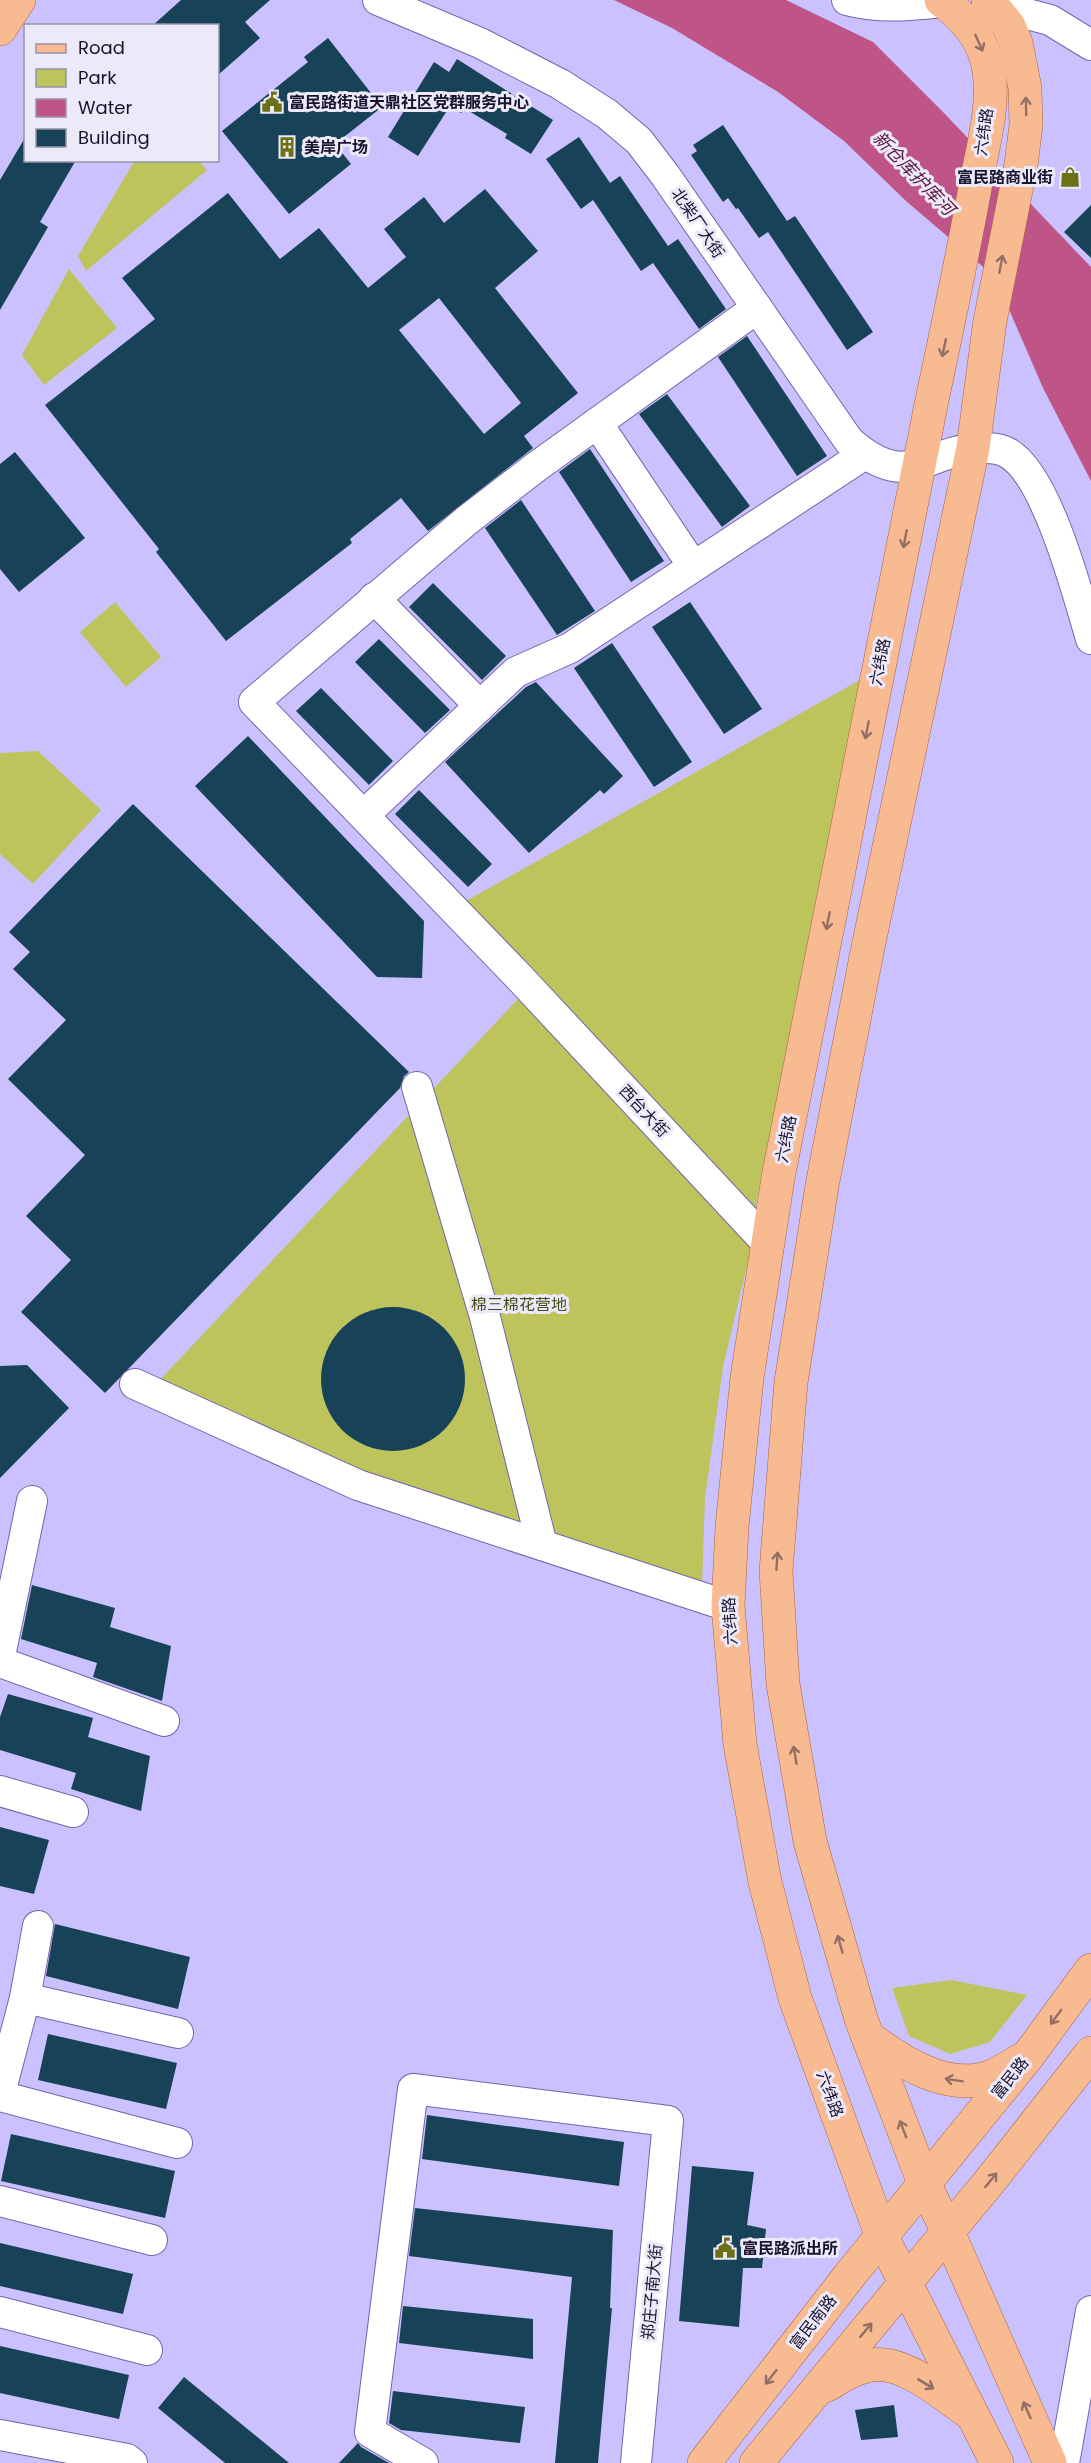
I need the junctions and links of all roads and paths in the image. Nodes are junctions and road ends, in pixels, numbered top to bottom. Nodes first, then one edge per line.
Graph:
1 (19, 0) edge
2 (378, 0) edge
3 (847, 0) edge
4 (942, 1) edge
5 (991, 2) edge
6 (894, 3) edge
7 (0, 29) edge
8 (1091, 45) edge
9 (757, 308) junction
10 (597, 423) junction
11 (973, 448) junction
12 (865, 454) junction
13 (919, 465) junction
14 (693, 566) junction
15 (375, 598) junction
16 (1091, 639) edge
17 (480, 706) junction
18 (364, 815) junction
19 (417, 1087) dead end
20 (768, 1244) junction
21 (135, 1384) dead end
22 (32, 1501) dead end
23 (542, 1545) junction
24 (728, 1605) junction
25 (0, 1656) edge
26 (0, 1662) edge
27 (164, 1721) dead end
28 (0, 1791) edge
29 (73, 1812) dead end
30 (38, 1926) dead end
31 (1091, 1970) edge
32 (25, 1998) junction
33 (178, 2033) dead end
34 (868, 2037) junction
35 (1028, 2056) junction
36 (1089, 2063) edge
37 (1, 2086) edge
38 (177, 2143) dead end
39 (924, 2183) junction
40 (0, 2201) edge
41 (948, 2232) junction
42 (882, 2237) junction
43 (152, 2240) dead end
44 (906, 2283) junction
45 (0, 2312) edge
46 (1091, 2312) edge
47 (147, 2350) dead end
48 (815, 2391) junction
49 (976, 2418) junction
50 (0, 2435) edge
51 (132, 2463) edge
52 (423, 2463) edge
53 (636, 2463) edge
54 (704, 2463) edge
55 (756, 2463) edge
56 (997, 2463) edge
57 (1050, 2463) edge
58 (1064, 2463) edge

1 - 7 main road
2 - 9 street, 北柴厂大街
3 - 6 street
4 - 6 street
4 -> 13 main road, 六纬路
5 - 8 street
11 -> 5 main road
9 - 10 street
9 - 12 street, 北柴厂大街
10 - 14 street
10 - 15 street
11 - 13 street, 北柴厂大街
11 - 16 street
34 -> 11 main road
12 - 13 street, 北柴厂大街
12 - 14 street
13 -> 20 main road, 六纬路
14 - 17 street
15 - 17 street
15 - 18 street, 西台大街
17 - 18 street
18 - 20 street, 西台大街
19 - 23 street
20 - 24 main road, 六纬路
21 - 23 street
22 - 25 street
23 - 24 street
24 - 42 main road, 六纬路
26 - 27 street
28 - 29 street
30 - 32 street
31 -> 35 main road, 富民路
32 - 33 street
32 - 37 street
35 -> 34 main road
39 -> 34 main road
35 - 39 main road, 富民路
41 -> 36 main road
37 - 38 street
39 - 41 main road
39 - 42 main road, 富民南路
40 - 43 street
41 - 44 main road
57 -> 41 main road
42 - 44 main road, 六纬路
42 -> 54 main road, 富民南路
48 -> 44 main road
44 - 49 main road
45 - 47 street
46 - 58 street
48 -> 49 main road
48 - 55 main road
49 - 56 main road
50 - 51 street
52 - 53 street, 郑庄子南大街

